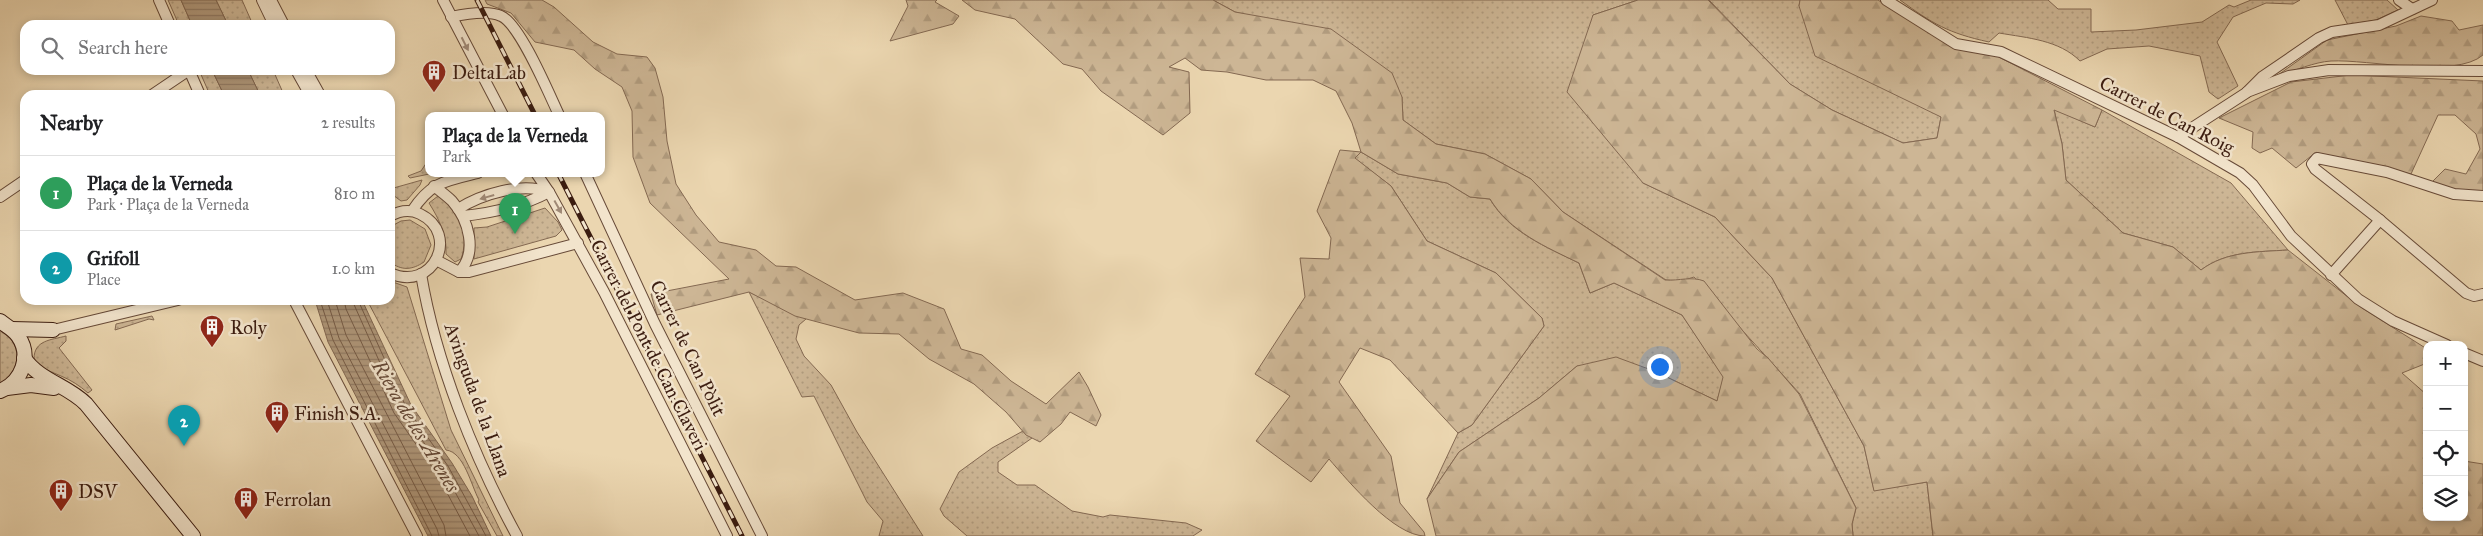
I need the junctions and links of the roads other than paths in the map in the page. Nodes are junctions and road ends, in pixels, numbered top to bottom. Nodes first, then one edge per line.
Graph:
1 (159, 0) edge
2 (262, 0) edge
3 (272, 0) edge
4 (443, 0) edge
5 (1886, 0) edge
6 (2399, 0) edge
7 (2432, 0) edge
8 (2412, 10) junction
9 (451, 17) junction
10 (168, 20) edge
11 (272, 20) edge
12 (282, 20) edge
13 (2483, 71) edge
14 (182, 75) edge
15 (191, 75) edge
16 (299, 75) edge
17 (309, 75) edge
18 (159, 90) edge
19 (198, 90) edge
20 (307, 90) edge
21 (317, 90) edge
22 (2246, 93) junction
23 (501, 112) edge
24 (558, 112) edge
25 (2178, 137) junction
26 (464, 177) edge
27 (539, 177) edge
28 (588, 177) edge
29 (20, 183) edge
30 (434, 186) junction
31 (549, 192) junction
32 (2483, 196) edge
33 (0, 197) edge
34 (412, 211) junction
35 (395, 212) edge
36 (460, 212) junction
37 (2380, 220) junction
38 (578, 243) junction
39 (436, 260) junction
40 (459, 272) junction
41 (395, 274) edge
42 (421, 274) junction
43 (2331, 275) junction
44 (410, 278) junction
45 (2483, 294) edge
46 (425, 302) junction
47 (157, 305) edge
48 (297, 305) edge
49 (4, 324) edge
50 (53, 330) junction
51 (2438, 341) edge
52 (2468, 355) edge
53 (24, 356) junction
54 (2483, 361) edge
55 (3, 389) edge
56 (64, 389) junction
57 (193, 536) edge
58 (417, 536) edge
59 (517, 536) edge
60 (727, 536) edge
61 (762, 536) edge

1 - 10 street
2 - 11 street
3 - 12 street
4 - 9 street
5 - 25 street, Carrer de Can Roig
6 - 8 street
7 - 8 street
8 - 22 street
9 -> 23 street
9 - 24 street
13 - 22 street
14 - 18 street
15 - 19 street
16 - 20 street
17 - 21 street
22 - 25 street
25 - 43 street, Carrer de Can Roig
26 - 30 street
27 - 31 street, Carrer del Pont de Can Claveri
28 - 61 street, Carrer de Can Pòlit
29 - 33 street
30 - 34 street
30 - 36 street
31 - 36 street
31 -> 36 street
31 -> 38 street, Carrer del Pont de Can Claveri
32 - 37 street
34 - 35 street
34 - 39 street
36 - 40 street
37 - 43 street
37 - 45 street
38 - 40 street
38 - 60 street, Carrer del Pont de Can Claveri
39 - 40 street
39 - 42 street
41 - 44 street
42 - 44 street
42 - 46 street, Avinguda de la Llana
43 - 51 street, Carrer de Can Roig
44 - 46 street, Avinguda de la Llana
46 - 59 street, Avinguda de la Llana
47 - 50 street
48 - 58 street
49 - 50 main road
49 - 53 main road
50 - 53 main road
52 - 54 street
53 - 55 main road
53 - 56 main road
55 - 56 main road
56 - 57 main road

